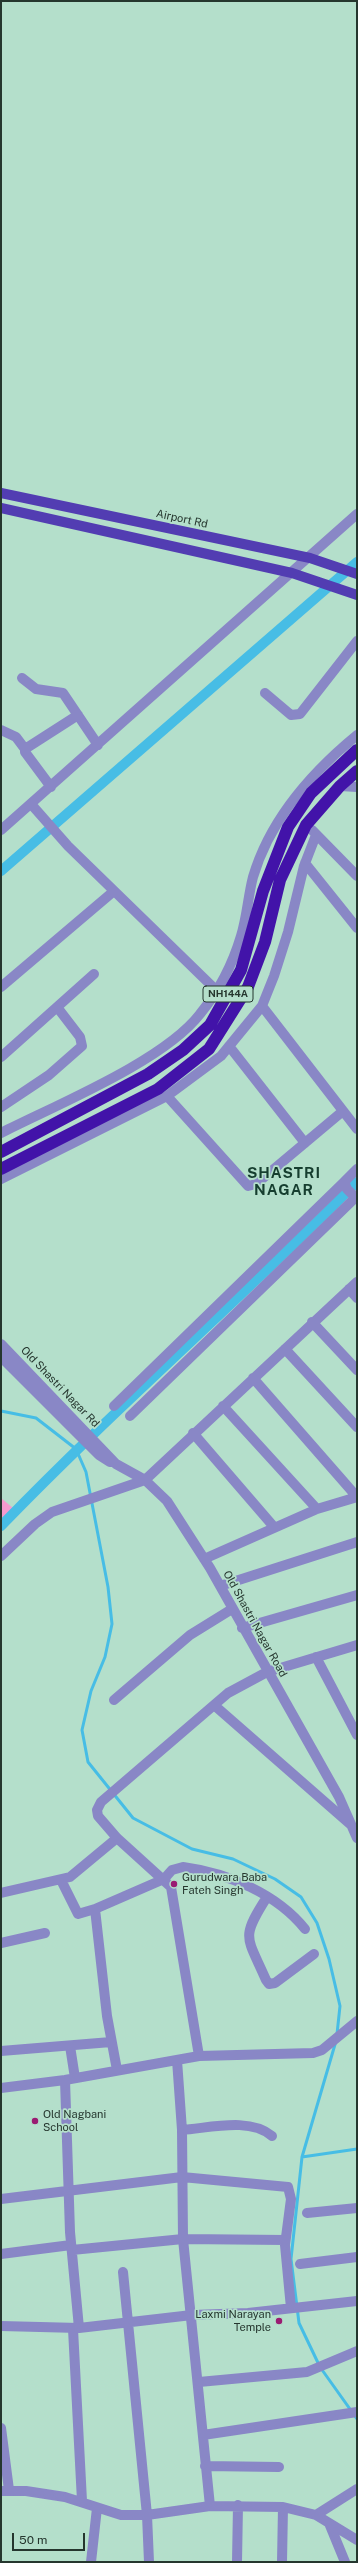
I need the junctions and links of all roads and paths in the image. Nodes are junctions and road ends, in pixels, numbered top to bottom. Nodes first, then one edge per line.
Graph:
1 (1, 494) edge
2 (1, 508) edge
3 (357, 514) edge
4 (310, 558) junction
5 (292, 573) junction
6 (357, 574) edge
7 (353, 594) edge
8 (357, 641) edge
9 (22, 678) dead end
10 (265, 693) dead end
11 (78, 715) junction
12 (1, 730) edge
13 (357, 735) edge
14 (98, 745) junction
15 (25, 748) junction
16 (357, 750) edge
17 (357, 771) edge
18 (340, 786) junction
19 (51, 787) junction
20 (357, 787) edge
21 (31, 804) junction
22 (306, 825) junction
23 (1, 830) edge
24 (316, 835) junction
25 (305, 863) junction
26 (357, 876) edge
27 (114, 891) junction
28 (357, 928) edge
29 (94, 974) dead end
30 (1, 986) edge
31 (217, 991) junction
32 (262, 1006) junction
33 (57, 1007) junction
34 (229, 1046) junction
35 (1, 1057) edge
36 (167, 1096) junction
37 (1, 1107) edge
38 (343, 1111) junction
39 (357, 1129) edge
40 (1, 1133) edge
41 (304, 1143) junction
42 (1, 1152) edge
43 (1, 1169) edge
44 (357, 1169) edge
45 (1, 1179) edge
46 (352, 1193) edge
47 (353, 1286) edge
48 (357, 1298) edge
49 (312, 1322) junction
50 (1, 1344) edge
51 (285, 1349) junction
52 (1, 1357) edge
53 (357, 1370) edge
54 (253, 1378) junction
55 (44, 1394) junction
56 (114, 1406) dead end
57 (222, 1406) junction
58 (130, 1416) dead end
59 (357, 1427) edge
60 (192, 1433) junction
61 (100, 1451) joint
62 (145, 1480) junction
63 (317, 1509) junction
64 (274, 1527) junction
65 (357, 1542) edge
66 (1, 1556) edge
67 (204, 1559) junction
68 (220, 1586) junction
69 (357, 1594) edge
70 (232, 1609) junction
71 (242, 1628) junction
72 (357, 1645) edge
73 (316, 1657) junction
74 (267, 1672) junction
75 (114, 1700) dead end
76 (214, 1705) junction
77 (357, 1735) edge
78 (352, 1826) junction
79 (117, 1838) junction
80 (357, 1838) edge
81 (164, 1879) junction
82 (61, 1880) junction
83 (1, 1893) edge
84 (267, 1897) junction
85 (94, 1909) junction
86 (305, 1929) dead end
87 (45, 1933) dead end
88 (1, 1943) edge
89 (314, 1954) dead end
90 (355, 2022) edge
91 (111, 2042) junction
92 (70, 2046) junction
93 (1, 2051) edge
94 (199, 2056) junction
95 (177, 2060) junction
96 (116, 2070) junction
97 (70, 2079) junction
98 (1, 2088) edge
99 (182, 2130) junction
100 (272, 2136) dead end
101 (182, 2177) junction
102 (68, 2191) junction
103 (1, 2198) edge
104 (357, 2208) edge
105 (307, 2213) dead end
106 (183, 2239) junction
107 (285, 2240) junction
108 (72, 2248) junction
109 (1, 2254) edge
110 (357, 2257) edge
111 (300, 2264) dead end
112 (123, 2272) dead end
113 (357, 2301) edge
114 (292, 2307) junction
115 (192, 2314) junction
116 (130, 2321) junction
117 (1, 2326) edge
118 (76, 2328) junction
119 (357, 2351) edge
120 (199, 2382) junction
121 (352, 2413) edge
122 (1, 2428) edge
123 (203, 2435) junction
124 (206, 2466) junction
125 (279, 2467) dead end
126 (357, 2489) edge
127 (5, 2491) edge
128 (82, 2501) junction
129 (238, 2504) junction
130 (210, 2506) junction
131 (283, 2507) junction
132 (97, 2508) junction
133 (147, 2515) junction
134 (316, 2515) junction
135 (329, 2522) junction
136 (357, 2540) edge
137 (91, 2562) edge
138 (149, 2562) edge
139 (237, 2562) edge
140 (282, 2562) edge
141 (345, 2562) edge

1 - 4 main road, Airport Rd
2 - 5 main road
3 - 4 street
4 - 5 street
4 - 6 main road, Airport Rd
5 - 7 main road
5 - 14 street
8 - 10 street
9 - 11 street
11 - 14 street
11 - 15 street
12 - 15 street
13 - 31 street
14 - 19 street
15 - 19 street
16 - 42 highway, NH144A
17 - 18 highway, NH144A
18 - 20 street
18 - 22 highway, NH144A
19 - 21 street
21 - 23 street
21 - 27 street
22 - 24 street
22 - 43 highway, NH144A
24 - 25 street
24 - 26 street
25 - 28 street
25 - 32 street
27 - 30 street
27 - 31 street
29 - 33 street
31 - 40 street
32 - 34 street
32 - 38 street
33 - 35 street
33 - 37 street
34 - 36 street
34 - 41 street
36 - 41 street
36 - 45 street
38 - 39 street
38 - 41 street
44 - 46 street
46 - 56 street
46 - 58 street
47 - 48 street
47 - 49 street
49 - 51 street
49 - 53 street
50 - 55 street, Old Shastri Nagar Rd
51 - 54 street
51 - 59 street
52 - 55 street
54 - 57 street
54 - 63 street
55 - 61 street, Old Shastri Nagar Rd
57 - 60 street
57 - 63 street
60 - 62 street
60 - 64 street
61 - 62 street, Old Shastri Nagar Road
62 - 66 street
62 - 67 street, Old Shastri Nagar Road
63 - 64 street
64 - 67 street
65 - 68 street
67 - 68 street, Old Shastri Nagar Road
68 - 70 street, Old Shastri Nagar Road
69 - 71 street
70 - 71 street, Old Shastri Nagar Road
70 - 75 street
71 - 74 street, Old Shastri Nagar Road
72 - 73 street
73 - 74 street
73 - 77 street
74 - 76 street
74 - 78 street, Old Shastri Nagar Road
76 - 78 street
76 - 79 street
78 - 80 street, Old Shastri Nagar Road
79 - 81 street
79 - 82 street
81 - 84 street
81 - 85 street
81 - 94 street
82 - 83 street
82 - 85 street
84 - 86 street
84 - 89 street
85 - 91 street
87 - 88 street
90 - 94 street
91 - 92 street
91 - 96 street
92 - 93 street
92 - 97 street
94 - 95 street
95 - 96 street
95 - 99 street
96 - 97 street
97 - 98 street
97 - 102 street
99 - 100 street
99 - 101 street
101 - 102 street
101 - 106 street
101 - 107 street
102 - 103 street
102 - 108 street
104 - 105 street
106 - 107 street
106 - 108 street
106 - 115 street
107 - 114 street
108 - 109 street
108 - 118 street
110 - 111 street
112 - 116 street
113 - 114 street
114 - 115 street
115 - 116 street
115 - 120 street
116 - 118 street
116 - 133 street
117 - 118 street
118 - 128 street
119 - 120 street
120 - 123 street
121 - 123 street
122 - 127 street
123 - 124 street
124 - 125 street
124 - 130 street
126 - 134 street
127 - 128 street
128 - 132 street
129 - 130 street
129 - 131 street
129 - 139 street
130 - 133 street
131 - 134 street
131 - 140 street
132 - 133 street
132 - 137 street
133 - 138 street
134 - 135 street
135 - 136 street
135 - 141 street

